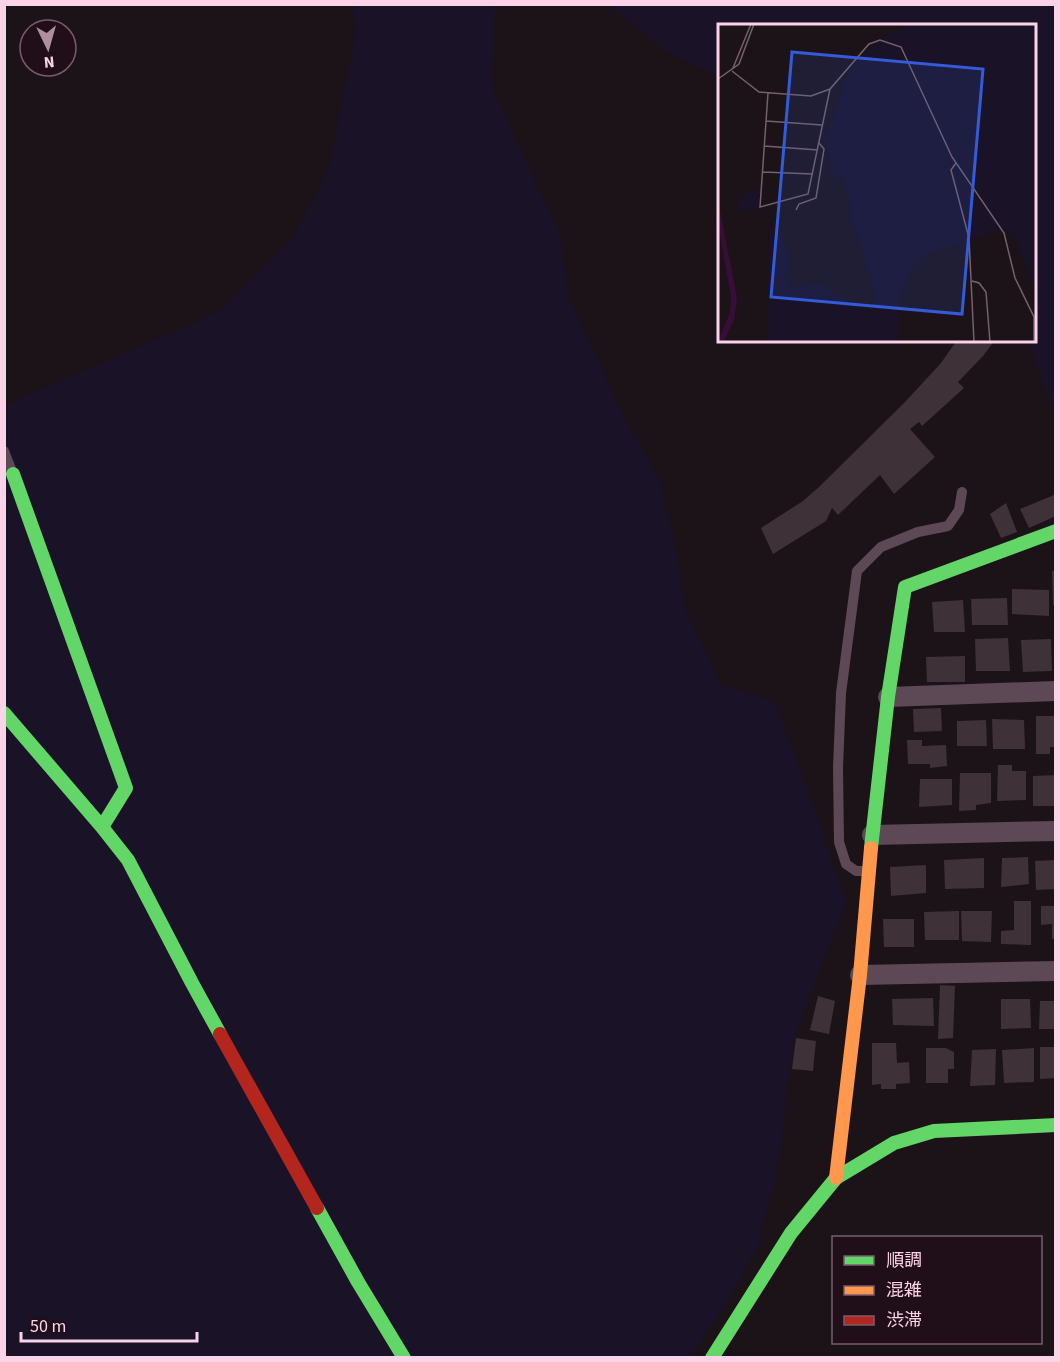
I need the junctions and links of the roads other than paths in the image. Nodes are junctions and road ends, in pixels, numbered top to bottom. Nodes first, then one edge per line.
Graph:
1 (4, 451) edge
2 (13, 474) joint
3 (962, 492) dead end
4 (1056, 531) edge
5 (1056, 691) edge
6 (888, 697) junction
7 (4, 713) edge
8 (102, 827) junction
9 (1056, 831) edge
10 (872, 835) junction
11 (869, 871) junction
12 (1056, 971) edge
13 (860, 975) junction
14 (1056, 1125) edge
15 (836, 1178) junction
16 (404, 1358) edge
17 (712, 1358) edge

1 - 2 lane
2 - 8 street
3 - 11 lane
4 - 6 street
5 - 6 street
6 - 10 street
7 - 8 street
8 - 16 street
9 - 10 street
10 - 11 street
11 - 13 street
12 - 13 street
13 - 15 street
14 - 15 street
15 - 17 street

